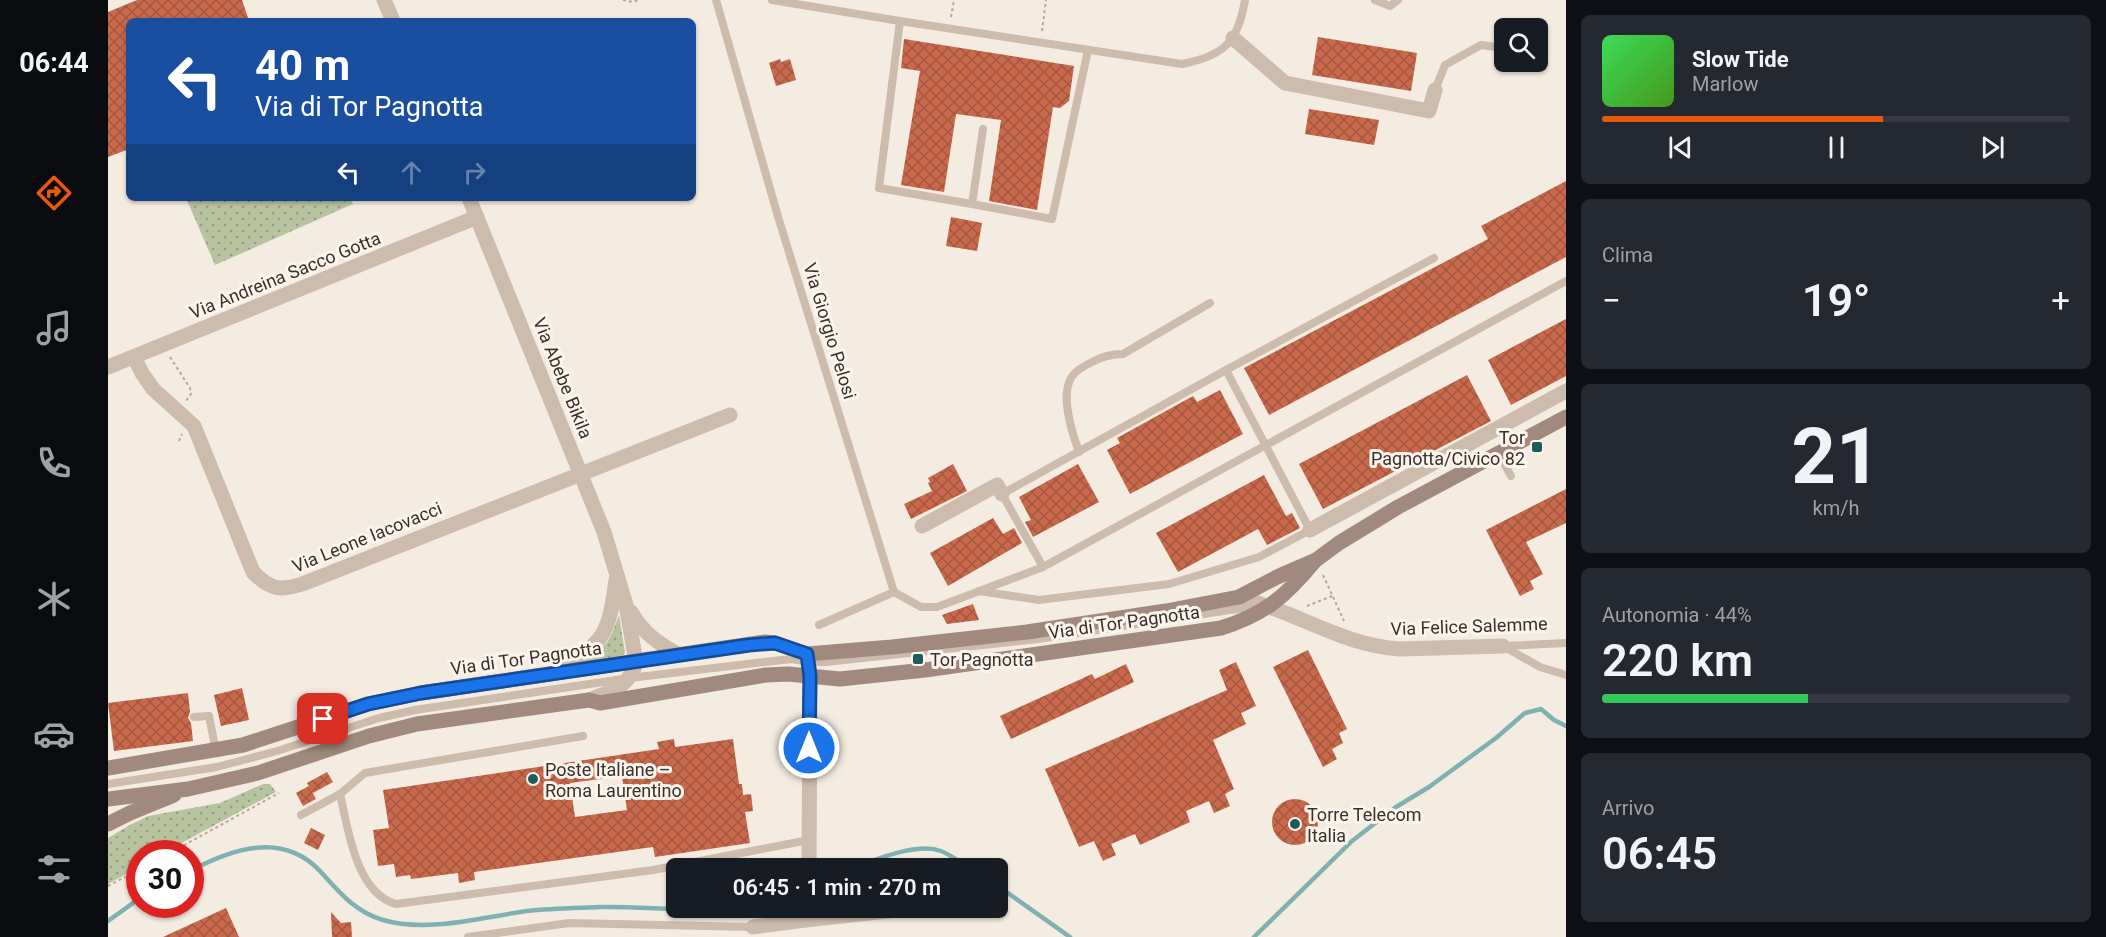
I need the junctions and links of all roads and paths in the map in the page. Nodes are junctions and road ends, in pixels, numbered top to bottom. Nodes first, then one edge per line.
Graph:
1 (384, 0) edge
2 (623, 0) edge
3 (638, 0) edge
4 (716, 0) edge
5 (772, 0) edge
6 (954, 0) edge
7 (1046, 0) edge
8 (1245, 0) edge
9 (1375, 0) edge
10 (1398, 0) edge
11 (392, 18) edge
12 (900, 21) junction
13 (949, 29) junction
14 (1233, 38) junction
15 (1040, 43) junction
16 (1494, 47) edge
17 (1088, 50) junction
18 (1435, 90) joint
19 (983, 129) dead end
20 (470, 201) edge
21 (972, 204) junction
22 (477, 217) junction
23 (1434, 258) dead end
24 (1566, 281) edge
25 (1210, 303) dead end
26 (168, 353) dead end
27 (134, 357) junction
28 (108, 367) edge
29 (1226, 370) junction
30 (1566, 391) edge
31 (183, 405) dead end
32 (730, 415) dead end
33 (1566, 417) edge
34 (1266, 446) junction
35 (1079, 452) junction
36 (1498, 453) junction
37 (581, 473) junction
38 (1511, 476) dead end
39 (1002, 494) junction
40 (922, 526) dead end
41 (1310, 530) junction
42 (1316, 560) junction
43 (1043, 567) junction
44 (617, 574) junction
45 (1323, 575) dead end
46 (979, 591) junction
47 (894, 592) junction
48 (1332, 596) junction
49 (1239, 597) junction
50 (626, 605) junction
51 (1269, 607) junction
52 (1304, 607) dead end
53 (1220, 612) junction
54 (1346, 623) dead end
55 (819, 625) dead end
56 (1566, 643) edge
57 (1503, 646) junction
58 (679, 655) junction
59 (636, 662) junction
60 (809, 664) junction
61 (554, 673) junction
62 (1566, 675) edge
63 (630, 678) junction
64 (589, 700) junction
65 (194, 717) dead end
66 (583, 736) dead end
67 (216, 751) junction
68 (108, 768) edge
69 (108, 784) edge
70 (188, 789) junction
71 (279, 793) dead end
72 (340, 794) junction
73 (108, 799) edge
74 (301, 815) dead end
75 (108, 824) edge
76 (193, 840) edge
77 (809, 840) junction
78 (808, 858) edge
79 (126, 876) edge
80 (108, 886) edge
81 (790, 918) edge
82 (753, 927) joint
83 (468, 937) edge

1 - 11 street
2 - 3 path
4 - 47 lane, Via Giorgio Pelosi
5 - 12 lane
6 - 13 path
7 - 15 path
8 - 14 lane
9 - 10 lane
12 - 13 lane
12 - 21 lane
13 - 15 lane
14 - 17 lane
14 - 18 street
15 - 17 lane
16 - 18 lane
17 - 21 lane
19 - 21 lane
20 - 22 street, Via Abebe Bikila
22 - 27 street, Via Andreina Sacco Gotta
22 - 37 street, Via Abebe Bikila
23 - 29 lane
24 - 34 lane
25 - 35 lane
26 - 31 path
27 - 28 street, Via Andreina Sacco Gotta
27 - 37 street, Via Leone Iacovacci
29 - 34 lane
29 - 35 lane
30 - 41 street
32 - 37 street, Via Leone Iacovacci
33 - 36 street, Via di Tor Pagnotta
34 - 41 lane
34 - 43 lane
35 - 39 lane
36 - 38 lane
36 - 42 street, Via di Tor Pagnotta
37 - 44 street, Via Abebe Bikila
39 - 40 street
39 - 43 lane
41 - 46 lane
42 - 49 street, Via di Tor Pagnotta
42 - 51 street, Via di Tor Pagnotta
43 - 46 lane
44 - 50 street, Via Abebe Bikila
44 - 61 street, Via Abebe Bikila
45 - 48 path
46 - 47 lane
47 - 55 lane
48 - 52 path
48 - 54 path
49 - 51 street, Via Felice Salemme
49 - 53 lane, Via di Tor Pagnotta
49 - 60 street, Via di Tor Pagnotta
50 - 58 street, Via Abebe Bikila
50 - 59 street, Via Abebe Bikila
51 - 53 lane, Via di Tor Pagnotta
51 - 57 street, Via Felice Salemme
51 - 60 street, Via di Tor Pagnotta
53 - 60 lane, Via di Tor Pagnotta
56 - 57 lane, Via Felice Salemme
57 - 62 lane
58 - 59 street, Via di Tor Pagnotta
58 - 60 street, Via di Tor Pagnotta
59 - 61 street, Via di Tor Pagnotta
59 - 63 street
60 - 63 lane, Via di Tor Pagnotta
60 - 64 street, Via di Tor Pagnotta
60 - 77 street
61 - 67 street, Via di Tor Pagnotta
63 - 64 street, Via di Tor Pagnotta
63 - 69 lane, Via di Tor Pagnotta
64 - 70 street, Via di Tor Pagnotta
65 - 67 lane
66 - 72 lane
67 - 68 street, Via di Tor Pagnotta
70 - 73 street, Via di Tor Pagnotta
70 - 75 street
71 - 76 path
72 - 74 lane
72 - 77 lane
77 - 78 street
79 - 80 path
81 - 82 street
82 - 83 lane

